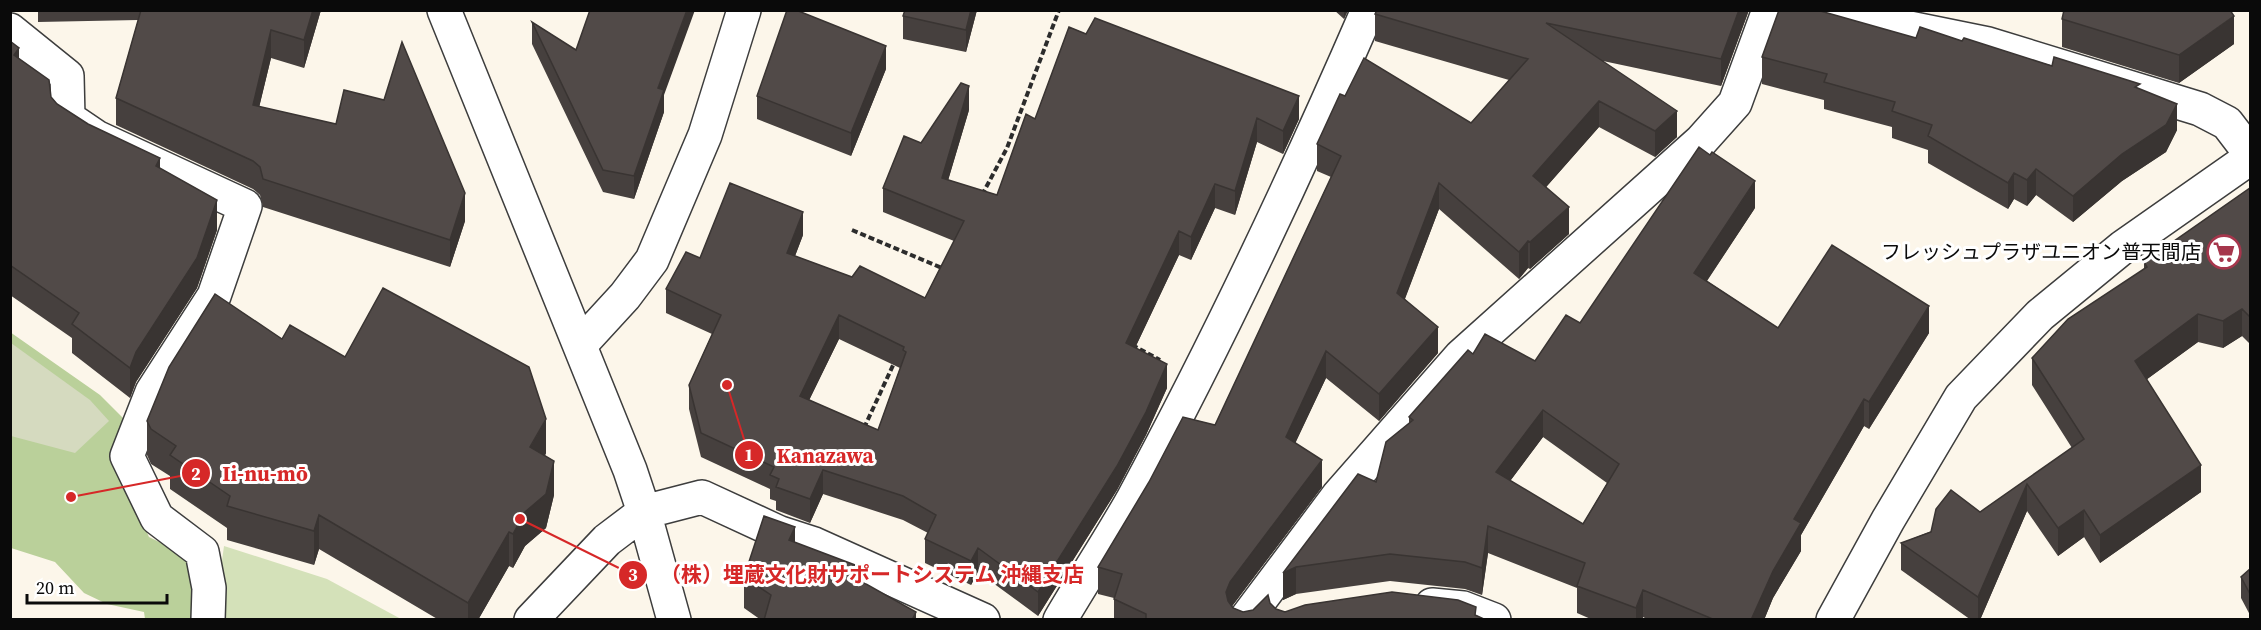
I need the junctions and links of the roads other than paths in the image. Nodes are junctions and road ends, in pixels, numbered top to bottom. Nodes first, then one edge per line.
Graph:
1 (444, 10) edge
2 (744, 10) edge
3 (1368, 10) edge
4 (1769, 10) edge
5 (1821, 10) edge
6 (10, 30) edge
7 (2250, 153) edge
8 (2250, 159) edge
9 (580, 345) junction
10 (644, 512) junction
11 (1404, 601) edge
12 (974, 618) edge
13 (208, 620) edge
14 (531, 620) edge
15 (674, 620) edge
16 (1060, 620) edge
17 (1245, 620) edge
18 (1494, 620) edge
19 (1833, 620) edge

1 - 9 street
2 - 9 street
3 - 16 street
4 - 17 street
5 - 7 street
6 - 13 street
8 - 19 street
9 - 10 street
10 - 12 street
10 - 14 street
10 - 15 street
11 - 18 street

